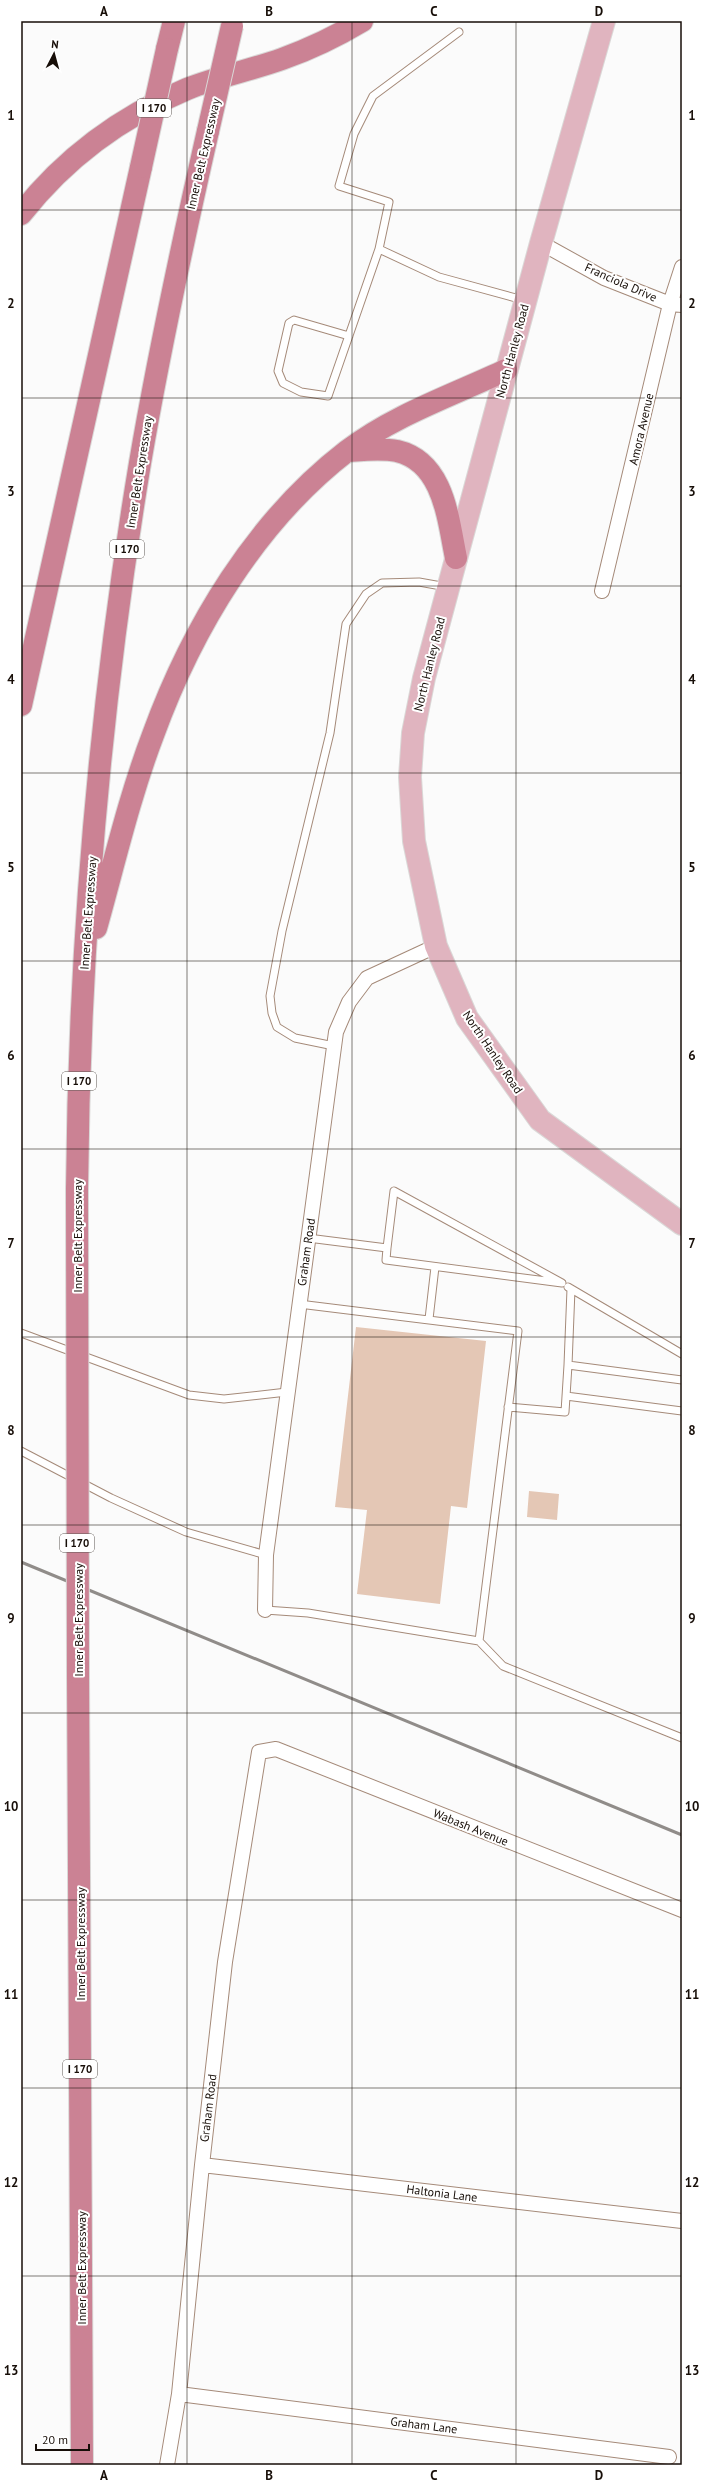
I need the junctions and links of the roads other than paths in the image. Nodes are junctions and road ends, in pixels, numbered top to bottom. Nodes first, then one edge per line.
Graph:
1 (174, 21) edge
2 (362, 21) edge
3 (604, 21) edge
4 (232, 23) edge
5 (459, 32) dead end
6 (21, 214) edge
7 (541, 242) junction
8 (379, 249) junction
9 (682, 267) edge
10 (525, 301) junction
11 (676, 304) edge
12 (349, 336) junction
13 (506, 370) junction
14 (348, 451) junction
15 (456, 558) junction
16 (448, 588) junction
17 (602, 591) dead end
18 (21, 705) edge
19 (436, 946) junction
20 (84, 972) junction
21 (334, 1046) junction
22 (682, 1224) edge
23 (308, 1238) junction
24 (387, 1248) junction
25 (435, 1267) junction
26 (562, 1283) junction
27 (571, 1288) junction
28 (299, 1304) junction
29 (429, 1319) junction
30 (21, 1332) edge
31 (682, 1354) edge
32 (568, 1365) junction
33 (682, 1380) edge
34 (288, 1392) junction
35 (566, 1396) junction
36 (508, 1407) junction
37 (682, 1411) edge
38 (21, 1451) edge
39 (266, 1555) junction
40 (265, 1610) joint
41 (479, 1641) junction
42 (682, 1738) edge
43 (259, 1752) joint
44 (682, 1910) edge
45 (202, 2165) junction
46 (682, 2221) edge
47 (179, 2394) junction
48 (669, 2457) dead end
49 (82, 2465) edge
50 (167, 2465) edge

1 - 18 highway, I 170, bridge
2 - 6 highway
3 - 7 main road, North Hanley Road
4 - 20 highway, Inner Belt Expressway / I 170, bridge
5 - 8 lane
7 - 10 main road, North Hanley Road
7 - 11 street, Franciola Drive
8 - 10 lane
8 - 12 lane
9 - 11 street, Amora Avenue
10 - 13 main road, North Hanley Road
11 - 17 street, Amora Avenue
12 - 12 lane
13 - 14 highway
13 - 15 main road, North Hanley Road
14 - 15 highway
14 - 20 highway
15 - 16 main road, North Hanley Road
16 - 19 main road, North Hanley Road
16 - 21 lane
19 - 21 street, Graham Road
19 - 22 main road, North Hanley Road
20 - 49 highway, Inner Belt Expressway / I 170, bridge
21 - 23 street, Graham Road
23 - 24 lane
23 - 28 street, Graham Road
24 - 25 lane
24 - 26 lane
25 - 26 lane
25 - 29 lane
26 - 27 lane
27 - 31 lane
27 - 32 lane
28 - 29 lane
28 - 34 street, Graham Road
29 - 36 lane
30 - 34 lane
32 - 33 lane
32 - 35 lane
34 - 39 street, Graham Road
35 - 36 lane
35 - 37 lane
36 - 41 lane
38 - 39 lane
39 - 40 street, Graham Road
40 - 41 lane
41 - 42 lane
43 - 44 street, Wabash Avenue
43 - 45 street, Graham Road
45 - 46 street, Haltonia Lane
45 - 47 street, Graham Road
47 - 48 street, Graham Lane
47 - 50 street, Graham Road

